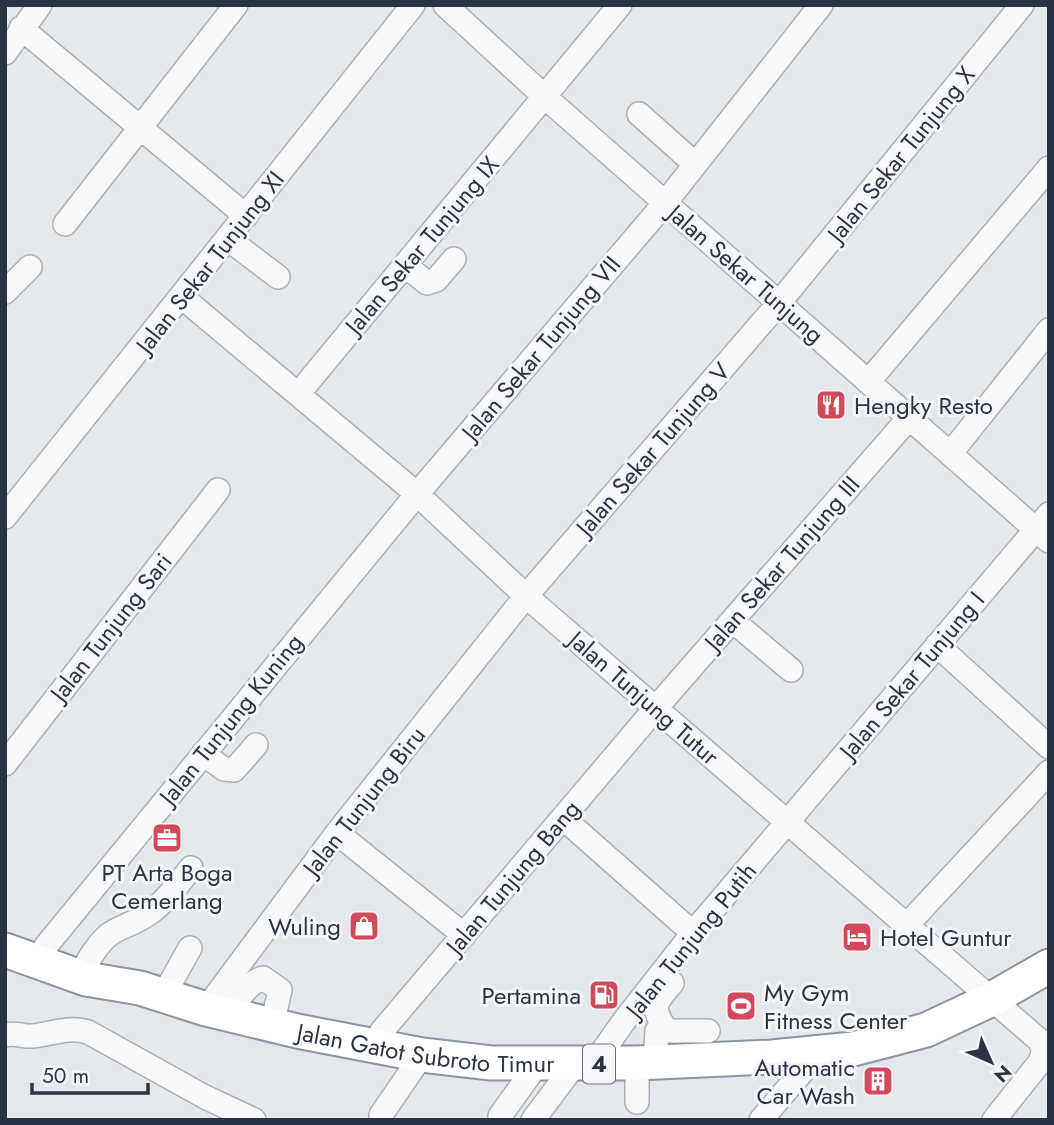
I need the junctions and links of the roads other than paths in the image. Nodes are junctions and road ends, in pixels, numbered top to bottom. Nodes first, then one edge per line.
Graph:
1 (40, 5) edge
2 (236, 5) edge
3 (413, 5) edge
4 (445, 5) edge
5 (620, 5) edge
6 (821, 5) edge
7 (1023, 5) edge
8 (21, 28) junction
9 (5, 53) edge
10 (545, 97) junction
11 (639, 114) dead end
12 (139, 125) junction
13 (695, 164) junction
14 (1049, 168) edge
15 (665, 202) junction
16 (246, 216) junction
17 (65, 224) dead end
18 (228, 239) junction
19 (453, 258) dead end
20 (405, 264) junction
21 (30, 267) dead end
22 (278, 277) dead end
23 (5, 292) edge
24 (183, 298) junction
25 (779, 303) junction
26 (1049, 330) edge
27 (868, 382) junction
28 (299, 393) junction
29 (909, 418) junction
30 (950, 454) junction
31 (218, 490) dead end
32 (417, 494) junction
33 (5, 517) edge
34 (1044, 528) edge
35 (526, 596) junction
36 (733, 621) junction
37 (937, 645) junction
38 (791, 670) dead end
39 (655, 709) junction
40 (256, 745) dead end
41 (1049, 747) edge
42 (203, 754) junction
43 (5, 764) edge
44 (1049, 772) edge
45 (563, 818) junction
46 (790, 821) junction
47 (337, 833) junction
48 (191, 868) dead end
49 (752, 882) dead end
50 (906, 926) junction
51 (5, 930) edge
52 (693, 933) junction
53 (464, 935) junction
54 (47, 946) junction
55 (191, 948) dead end
56 (5, 950) edge
57 (88, 961) junction
58 (1049, 966) edge
59 (151, 992) junction
60 (990, 1000) junction
61 (218, 1011) junction
62 (666, 1030) junction
63 (708, 1031) dead end
64 (5, 1034) edge
65 (373, 1046) junction
66 (818, 1053) junction
67 (422, 1055) junction
68 (646, 1062) junction
69 (538, 1063) junction
70 (587, 1064) junction
71 (637, 1102) dead end
72 (381, 1115) dead end
73 (500, 1116) dead end
74 (254, 1120) edge
75 (533, 1120) edge
76 (761, 1120) edge
77 (994, 1120) edge

1 - 8 street
2 - 12 street
3 - 16 street, Jalan Sekar Tunjung XI
4 - 10 street, Jalan Sekar Tunjung
5 - 10 street, Jalan Sekar Tunjung IX
6 - 13 street, Jalan Sekar Tunjung VII
7 - 25 street, Jalan Sekar Tunjung X
8 - 9 street
8 - 12 street
10 - 15 street, Jalan Sekar Tunjung
10 - 20 street, Jalan Sekar Tunjung IX
11 - 13 street
12 - 16 street
12 - 17 street
13 - 15 street, Jalan Sekar Tunjung VII
14 - 27 street
15 - 25 street, Jalan Sekar Tunjung
15 - 32 street, Jalan Sekar Tunjung VII
16 - 18 street, Jalan Sekar Tunjung XI
18 - 22 street
18 - 24 street, Jalan Sekar Tunjung XI
19 - 20 street
20 - 28 street, Jalan Sekar Tunjung IX
21 - 23 street
24 - 28 street, Jalan Tunjung Tutur
24 - 33 street, Jalan Sekar Tunjung XI
25 - 27 street, Jalan Sekar Tunjung
25 - 35 street, Jalan Sekar Tunjung V
26 - 30 street
27 - 29 street, Jalan Sekar Tunjung
28 - 32 street, Jalan Tunjung Tutur
29 - 30 street, Jalan Sekar Tunjung
29 - 36 street, Jalan Sekar Tunjung III
30 - 34 street, Jalan Sekar Tunjung
31 - 43 street, Jalan Tunjung Sari
32 - 35 street, Jalan Tunjung Tutur
32 - 42 street, Jalan Tunjung Kuning
34 - 37 street, Jalan Sekar Tunjung I
35 - 39 street, Jalan Tunjung Tutur
35 - 47 street, Jalan Tunjung Biru
36 - 38 street
36 - 39 street, Jalan Sekar Tunjung III
37 - 41 street
37 - 46 street, Jalan Sekar Tunjung I
39 - 45 street, Jalan Tunjung Bang
39 - 46 street, Jalan Tunjung Tutur
40 - 42 street
42 - 54 street, Jalan Tunjung Kuning
44 - 50 street
45 - 52 street
45 - 53 street, Jalan Tunjung Bang
46 - 50 street, Jalan Tunjung Tutur
46 - 52 street, Jalan Tunjung Putih
47 - 53 street
47 - 61 street, Jalan Tunjung Biru
48 - 57 street
49 - 62 street
50 - 60 street, Jalan Tunjung Tutur
51 - 54 highway, 4
52 - 70 street, Jalan Tunjung Putih
53 - 65 street, Jalan Tunjung Bang
54 - 57 highway, 4
55 - 59 street
56 - 59 highway, Jalan Gatot Subroto Timur / 4
57 - 59 highway, 4
58 - 60 highway, Jalan Gatot Subroto Timur / 4
59 - 61 highway, Jalan Gatot Subroto Timur / 4
60 - 66 highway, Jalan Gatot Subroto Timur / 4
60 - 77 street, Jalan Tunjung Tutur
61 - 65 highway, Jalan Gatot Subroto Timur / 4
62 - 63 street
62 - 68 street
64 - 74 street
65 - 67 highway, Jalan Gatot Subroto Timur / 4
66 - 68 highway, Jalan Gatot Subroto Timur / 4
66 - 76 street
67 - 69 highway, Jalan Gatot Subroto Timur / 4
67 - 72 street
68 - 70 highway, Jalan Gatot Subroto Timur / 4
68 - 71 street
69 - 70 highway, Jalan Gatot Subroto Timur / 4
69 - 73 street
70 - 75 street, Jalan Tunjung Putih

